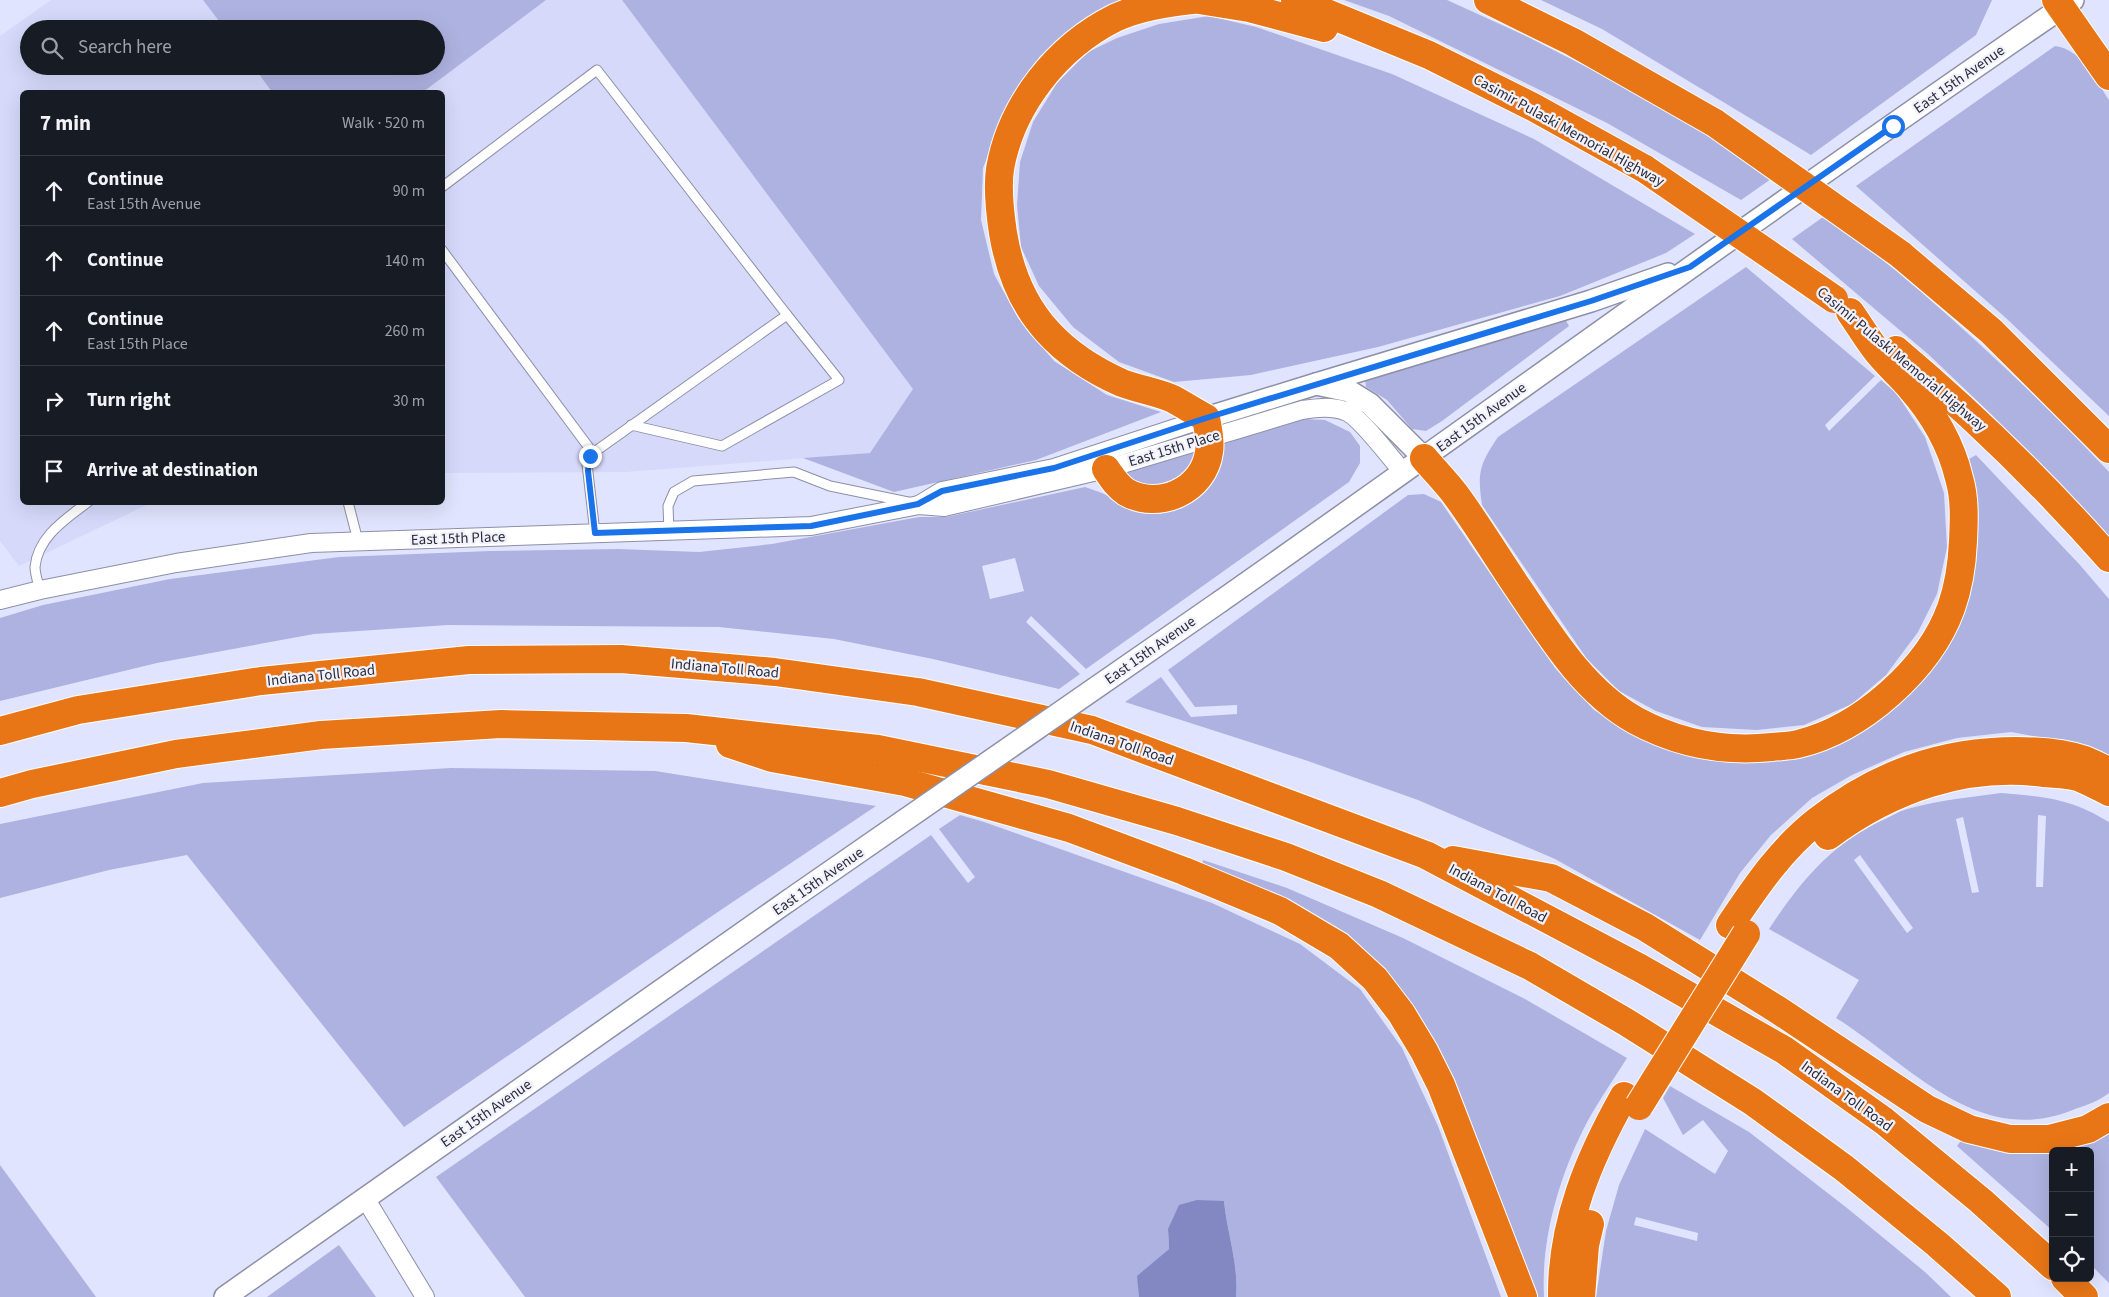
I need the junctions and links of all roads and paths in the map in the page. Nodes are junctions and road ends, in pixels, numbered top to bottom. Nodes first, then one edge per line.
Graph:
1 (1192, 0) edge
2 (1199, 0) edge
3 (1295, 0) edge
4 (1488, 0) edge
5 (2064, 3) edge
6 (1429, 55) junction
7 (2109, 76) edge
8 (445, 186) edge
9 (445, 254) edge
10 (1690, 267) junction
11 (1842, 305) junction
12 (787, 315) junction
13 (1316, 384) junction
14 (631, 425) junction
15 (1207, 427) junction
16 (2109, 449) edge
17 (593, 453) junction
18 (1414, 466) junction
19 (1106, 469) junction
20 (918, 504) junction
21 (84, 505) edge
22 (349, 505) edge
23 (669, 530) junction
24 (595, 533) junction
25 (358, 541) junction
26 (2109, 558) edge
27 (40, 590) junction
28 (0, 600) edge
29 (686, 728) junction
30 (0, 731) edge
31 (2109, 771) edge
32 (2109, 792) edge
33 (0, 793) edge
34 (1426, 855) junction
35 (1738, 930) junction
36 (1631, 1101) junction
37 (2109, 1117) edge
38 (365, 1198) junction
39 (2049, 1262) edge
40 (2069, 1282) edge
41 (225, 1297) edge
42 (425, 1297) edge
43 (1523, 1297) edge
44 (1562, 1297) edge
45 (1581, 1297) edge
46 (1997, 1297) edge
47 (2084, 1297) edge

1 - 15 highway
2 - 6 highway
3 - 6 highway, Casimir Pulaski Memorial Highway
4 - 16 highway, bridge
5 - 7 highway
5 - 10 street, East 15th Avenue
6 - 11 highway, Casimir Pulaski Memorial Highway, bridge
8 - 12 lane
9 - 17 lane
10 - 13 street
10 - 18 street, East 15th Avenue
11 - 18 highway
11 - 26 highway, Casimir Pulaski Memorial Highway
12 - 14 lane
12 - 14 lane
13 - 15 street, East 15th Place
13 - 18 street, East 15th Place
14 - 17 lane
15 - 18 street, East 15th Place
15 - 19 street, East 15th Place
15 - 19 highway
15 - 20 street, East 15th Place
17 - 24 lane
18 - 38 street, East 15th Avenue, bridge
19 - 20 street, East 15th Place
20 - 23 street, East 15th Place
20 - 23 lane
21 - 27 lane
22 - 25 lane
23 - 24 street, East 15th Place
24 - 25 street, East 15th Place
25 - 27 street, East 15th Place
27 - 28 street, East 15th Place
29 - 33 highway
29 - 43 highway
29 - 46 highway
30 - 34 highway, Indiana Toll Road
31 - 35 highway
32 - 35 highway
34 - 37 highway
34 - 39 highway, Indiana Toll Road
35 - 36 highway
36 - 44 highway
36 - 45 highway
38 - 41 street, East 15th Avenue
38 - 42 street
40 - 47 highway

